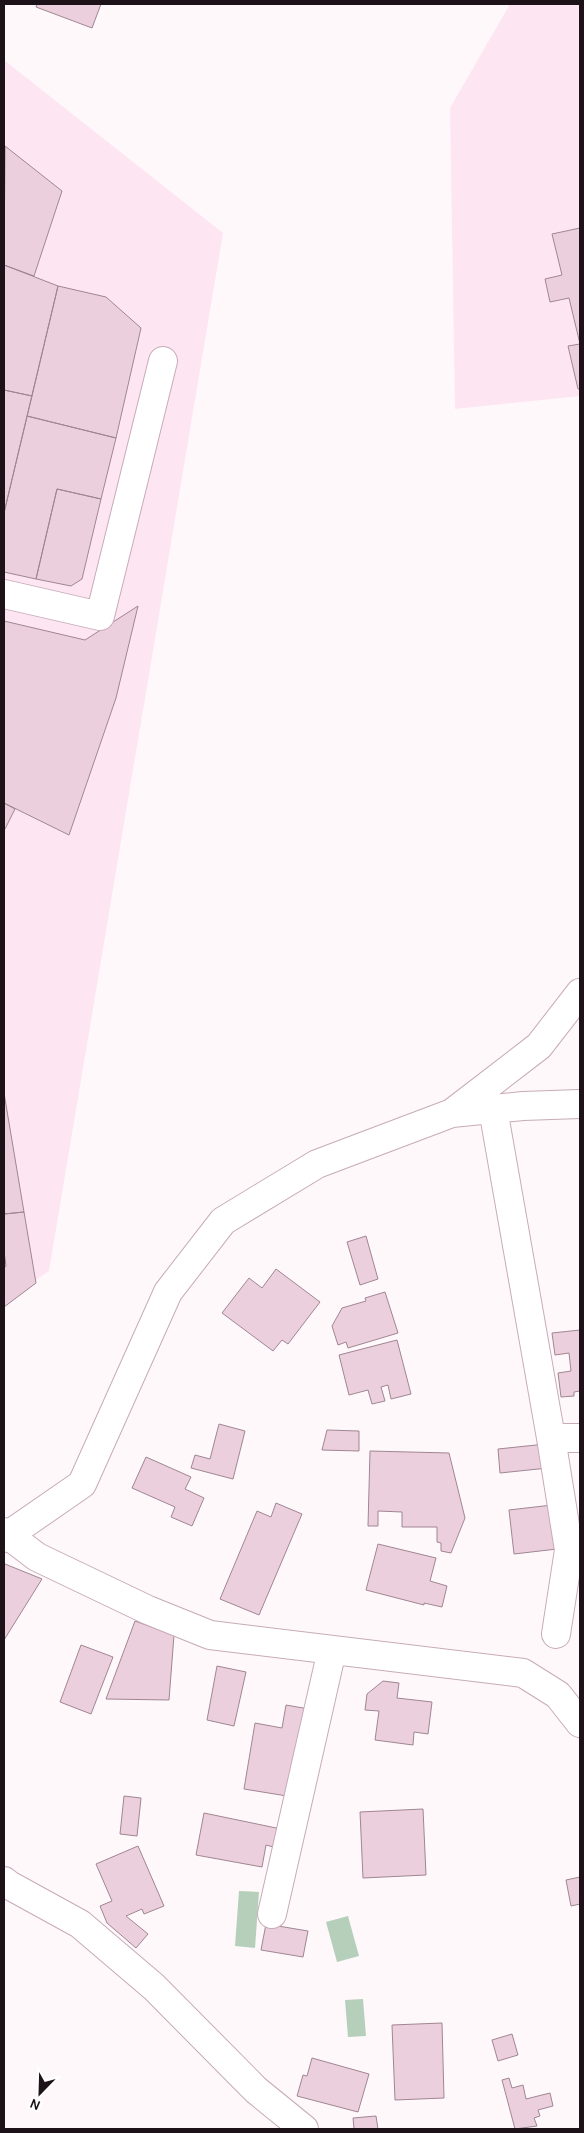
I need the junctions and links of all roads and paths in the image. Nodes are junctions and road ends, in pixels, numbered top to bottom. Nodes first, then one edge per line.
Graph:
1 (163, 361) dead end
2 (4, 594) edge
3 (580, 992) edge
4 (580, 1104) edge
5 (494, 1109) junction
6 (452, 1113) junction
7 (551, 1438) junction
8 (580, 1438) edge
9 (5, 1535) edge
10 (556, 1634) dead end
11 (332, 1650) junction
12 (580, 1723) edge
13 (4, 1881) edge
14 (272, 1914) dead end
15 (304, 2129) edge

1 - 2 street
3 - 6 street
4 - 5 street
5 - 6 street
5 - 7 street
6 - 9 street
7 - 8 street
7 - 10 street
9 - 11 street
11 - 12 street
11 - 14 street
13 - 15 street

